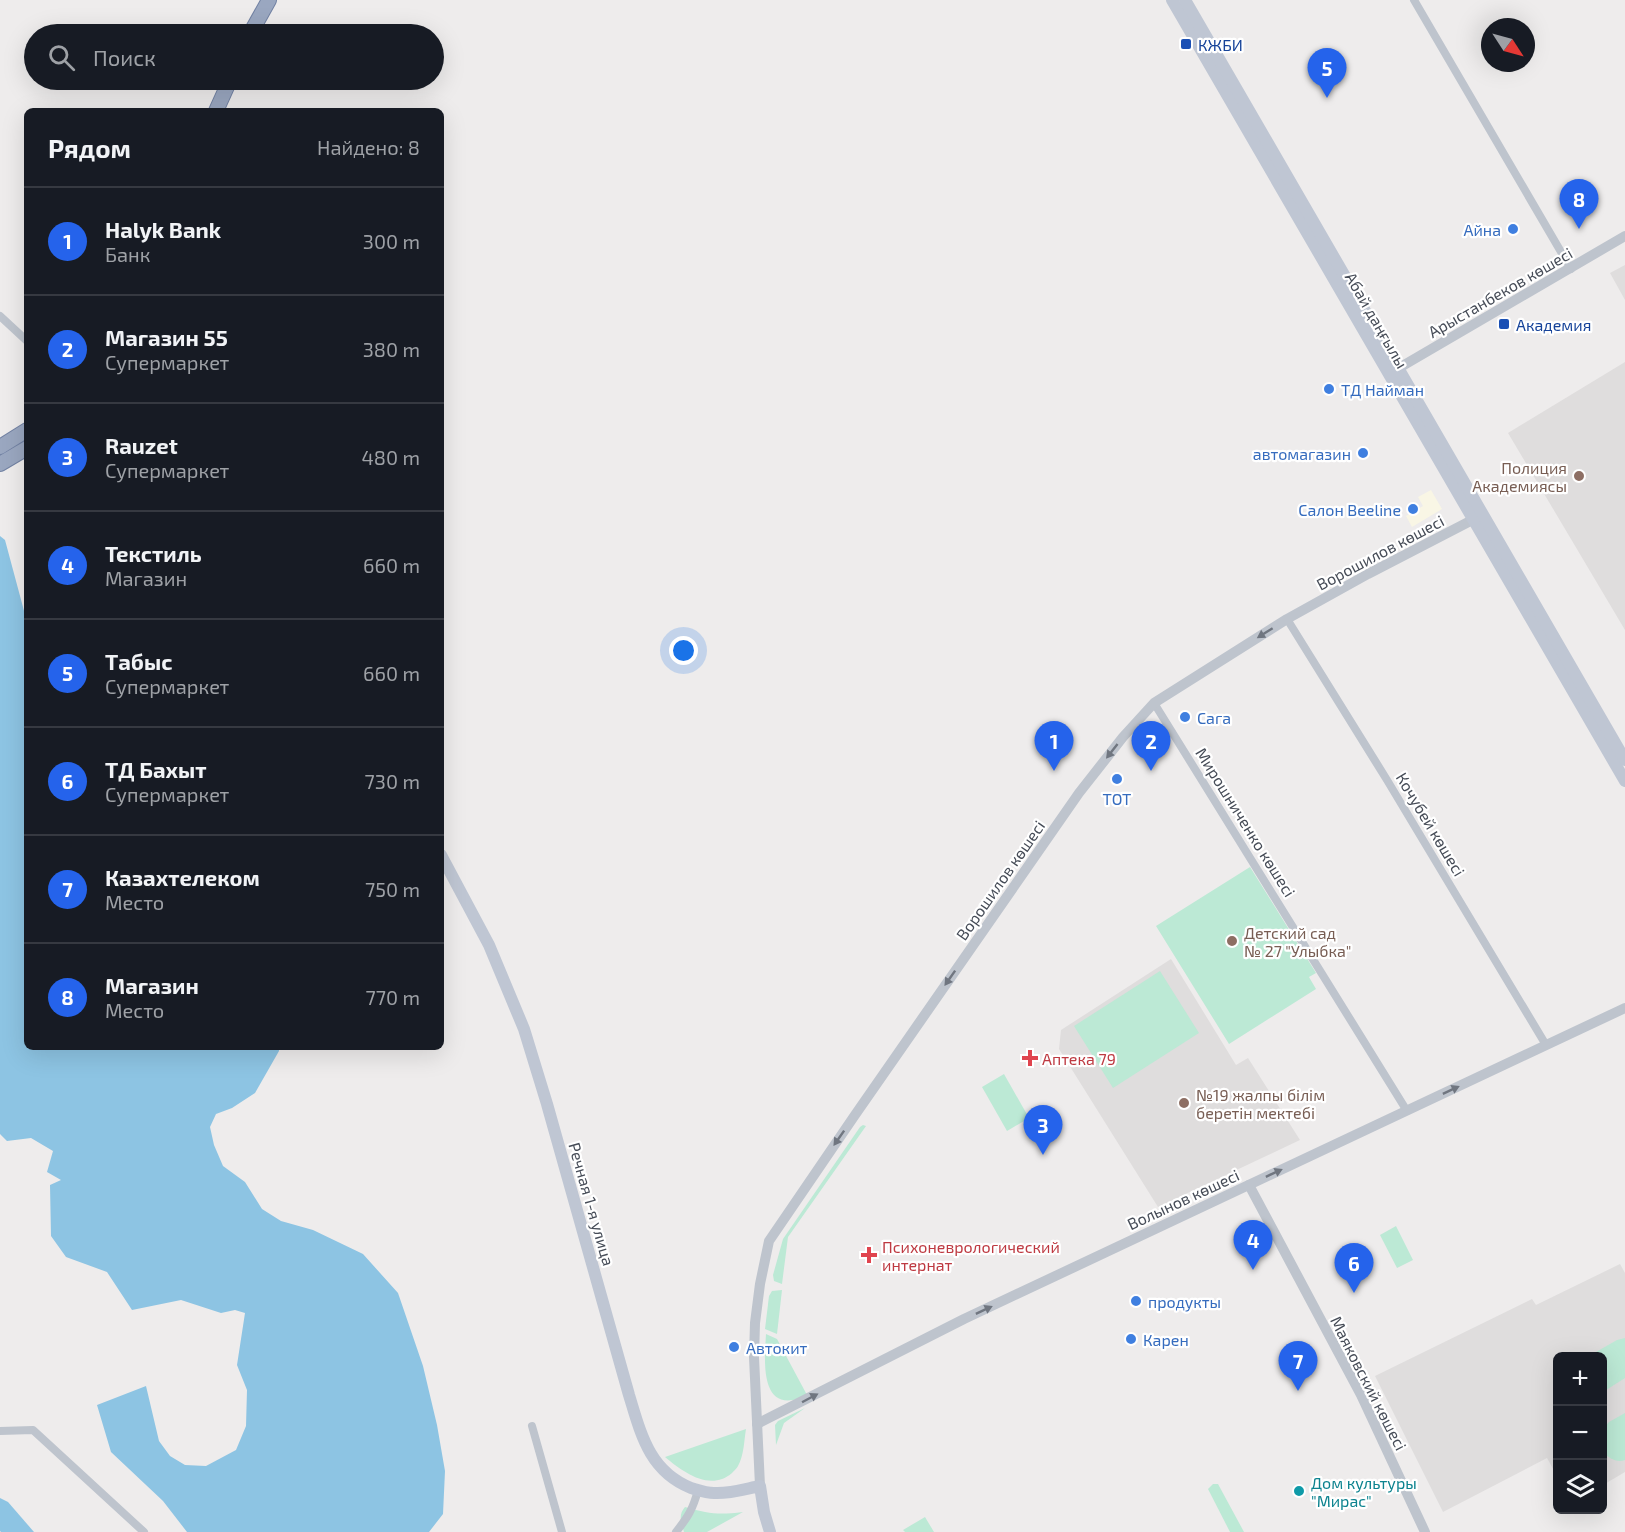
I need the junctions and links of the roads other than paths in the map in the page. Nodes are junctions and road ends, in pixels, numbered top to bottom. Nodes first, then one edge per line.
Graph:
1 (269, 0) edge
2 (1172, 0) edge
3 (1185, 0) edge
4 (1414, 0) edge
5 (256, 24) edge
6 (225, 90) edge
7 (217, 108) edge
8 (1625, 236) edge
9 (1571, 268) junction
10 (0, 316) edge
11 (24, 338) edge
12 (1394, 372) junction
13 (24, 432) edge
14 (0, 447) edge
15 (24, 450) edge
16 (0, 464) edge
17 (1478, 517) junction
18 (1287, 619) junction
19 (1154, 703) junction
20 (1625, 760) edge
21 (1625, 781) edge
22 (444, 860) edge
23 (1625, 1008) edge
24 (1546, 1045) junction
25 (1407, 1111) junction
26 (1249, 1185) junction
27 (757, 1424) junction
28 (532, 1426) dead end
29 (0, 1431) edge
30 (760, 1486) junction
31 (698, 1491) junction
32 (144, 1532) edge
33 (562, 1532) edge
34 (675, 1532) edge
35 (770, 1532) edge
36 (1425, 1532) edge

1 - 5 highway
2 - 12 main road, Абай даңғылы
3 - 12 main road, Абай даңғылы
4 - 9 street
6 - 7 highway
8 - 9 street, Арыстанбеков көшесі
9 - 12 street, Арыстанбеков көшесі
10 - 11 street
12 - 17 main road, Абай даңғылы
13 - 14 highway
15 - 16 highway
17 - 18 street, Ворошилов көшесі
17 - 20 main road, Абай даңғылы
17 - 21 main road, Абай даңғылы
18 -> 19 street, Ворошилов көшесі
18 - 24 street, Кочубей көшесі
19 - 25 street, Мирошниченко көшесі
19 -> 27 street, Ворошилов көшесі
22 - 31 main road, Речная 1-я улица
23 - 24 street, Волынов көшесі
25 -> 24 street, Волынов көшесі
26 -> 25 street, Волынов көшесі
27 -> 26 street, Волынов көшесі
26 - 36 street, Маяковский көшесі
27 - 30 street, Ворошилов көшесі
28 - 33 street
29 - 32 street
30 - 31 main road, Речная 1-я улица
30 - 35 main road
31 - 34 street

